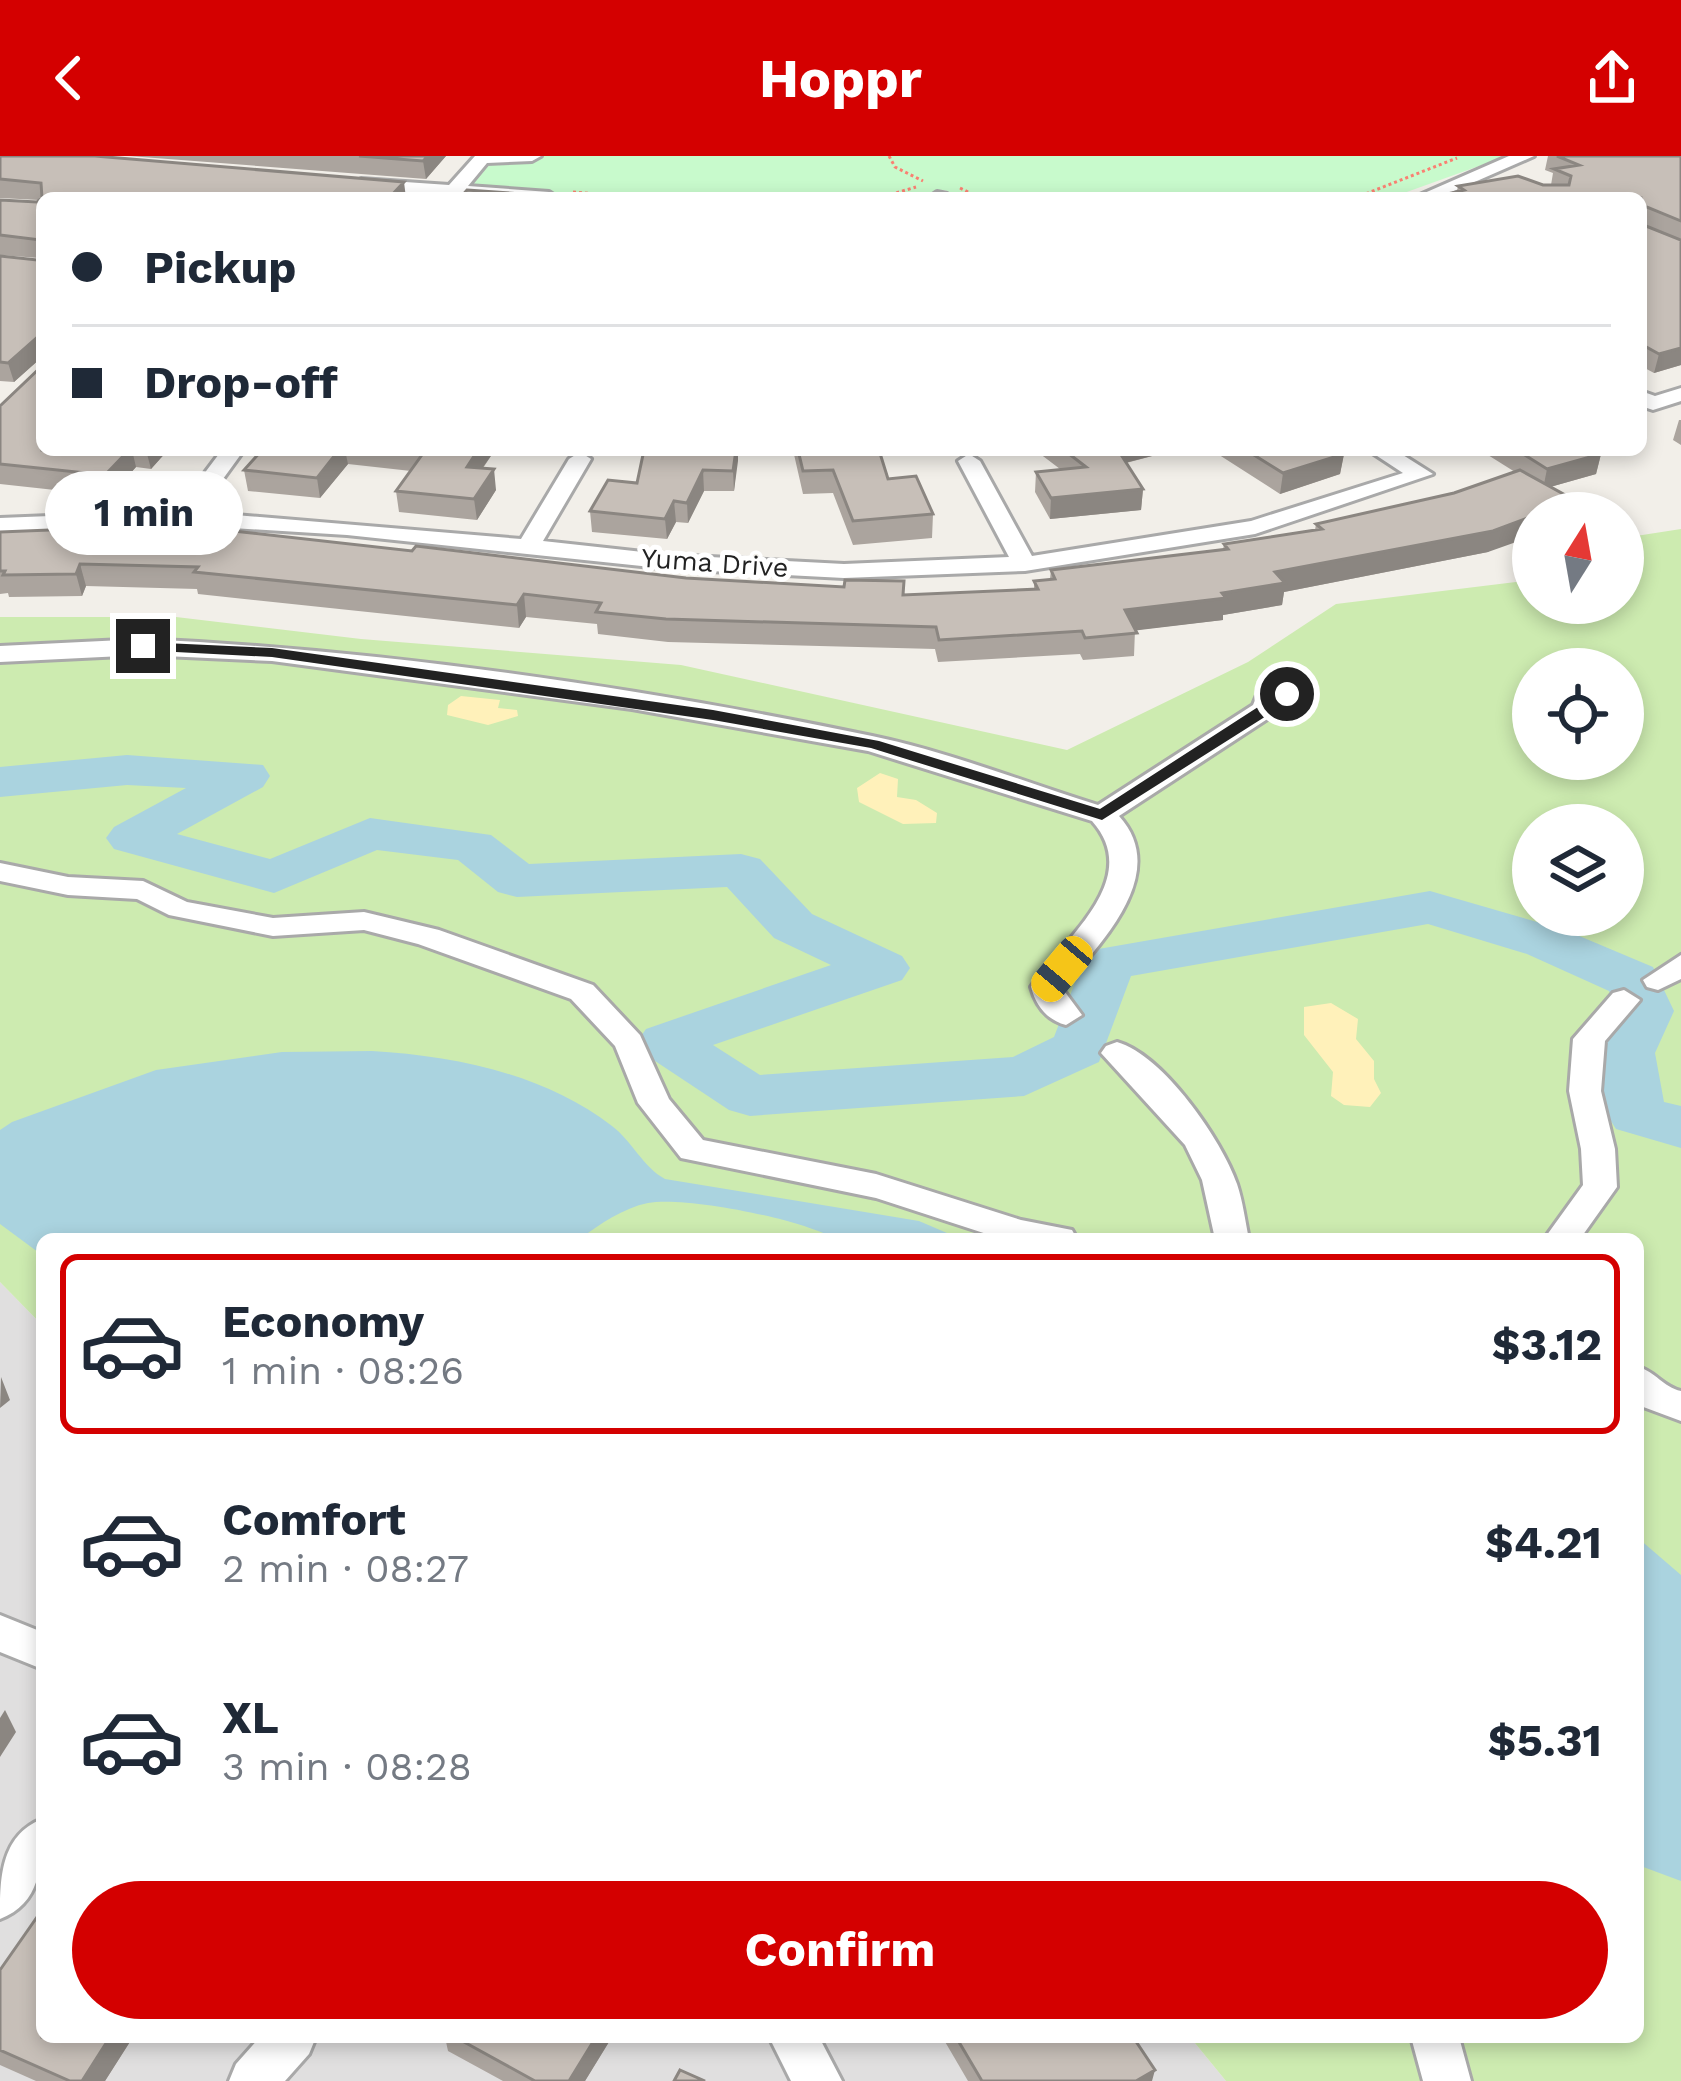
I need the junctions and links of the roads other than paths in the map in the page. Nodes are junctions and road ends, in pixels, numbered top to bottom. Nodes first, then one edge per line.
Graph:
1 (532, 156) edge
2 (1525, 156) edge
3 (483, 157) edge
4 (1490, 173) junction
5 (343, 183) edge
6 (1522, 185) edge
7 (425, 192) edge
8 (454, 192) edge
9 (1438, 192) edge
10 (1681, 394) edge
11 (1647, 400) edge
12 (229, 456) edge
13 (1389, 456) edge
14 (580, 459) dead end
15 (969, 461) dead end
16 (183, 518) junction
17 (0, 526) edge
18 (528, 547) junction
19 (1025, 564) junction
20 (0, 654) edge
21 (1265, 709) dead end
22 (1102, 815) junction
23 (0, 872) edge
24 (1624, 1000) dead end
25 (1066, 1015) dead end
26 (1117, 1053) dead end
27 (1030, 1233) edge
28 (1229, 1233) edge
29 (1566, 1233) edge
30 (0, 1633) edge
31 (36, 1648) edge
32 (36, 1848) edge
33 (0, 1898) edge
34 (287, 2043) edge
35 (796, 2043) edge
36 (1437, 2043) edge
37 (253, 2081) edge
38 (818, 2081) edge
39 (1448, 2081) edge

1 - 3 street
2 - 4 street
3 - 8 street
4 - 6 street
4 - 9 street
5 - 7 street
10 - 11 street
12 - 16 street
13 - 19 street, Yuma Drive
14 - 18 street
15 - 19 street
16 - 17 street, Yuma Drive
16 - 18 street, Yuma Drive
18 - 19 street, Yuma Drive
20 - 22 street
21 - 22 street
22 - 25 street
23 - 27 street
24 - 29 street
26 - 28 street
30 - 31 street
32 - 33 street
34 - 37 street
35 - 38 street
36 - 39 street

